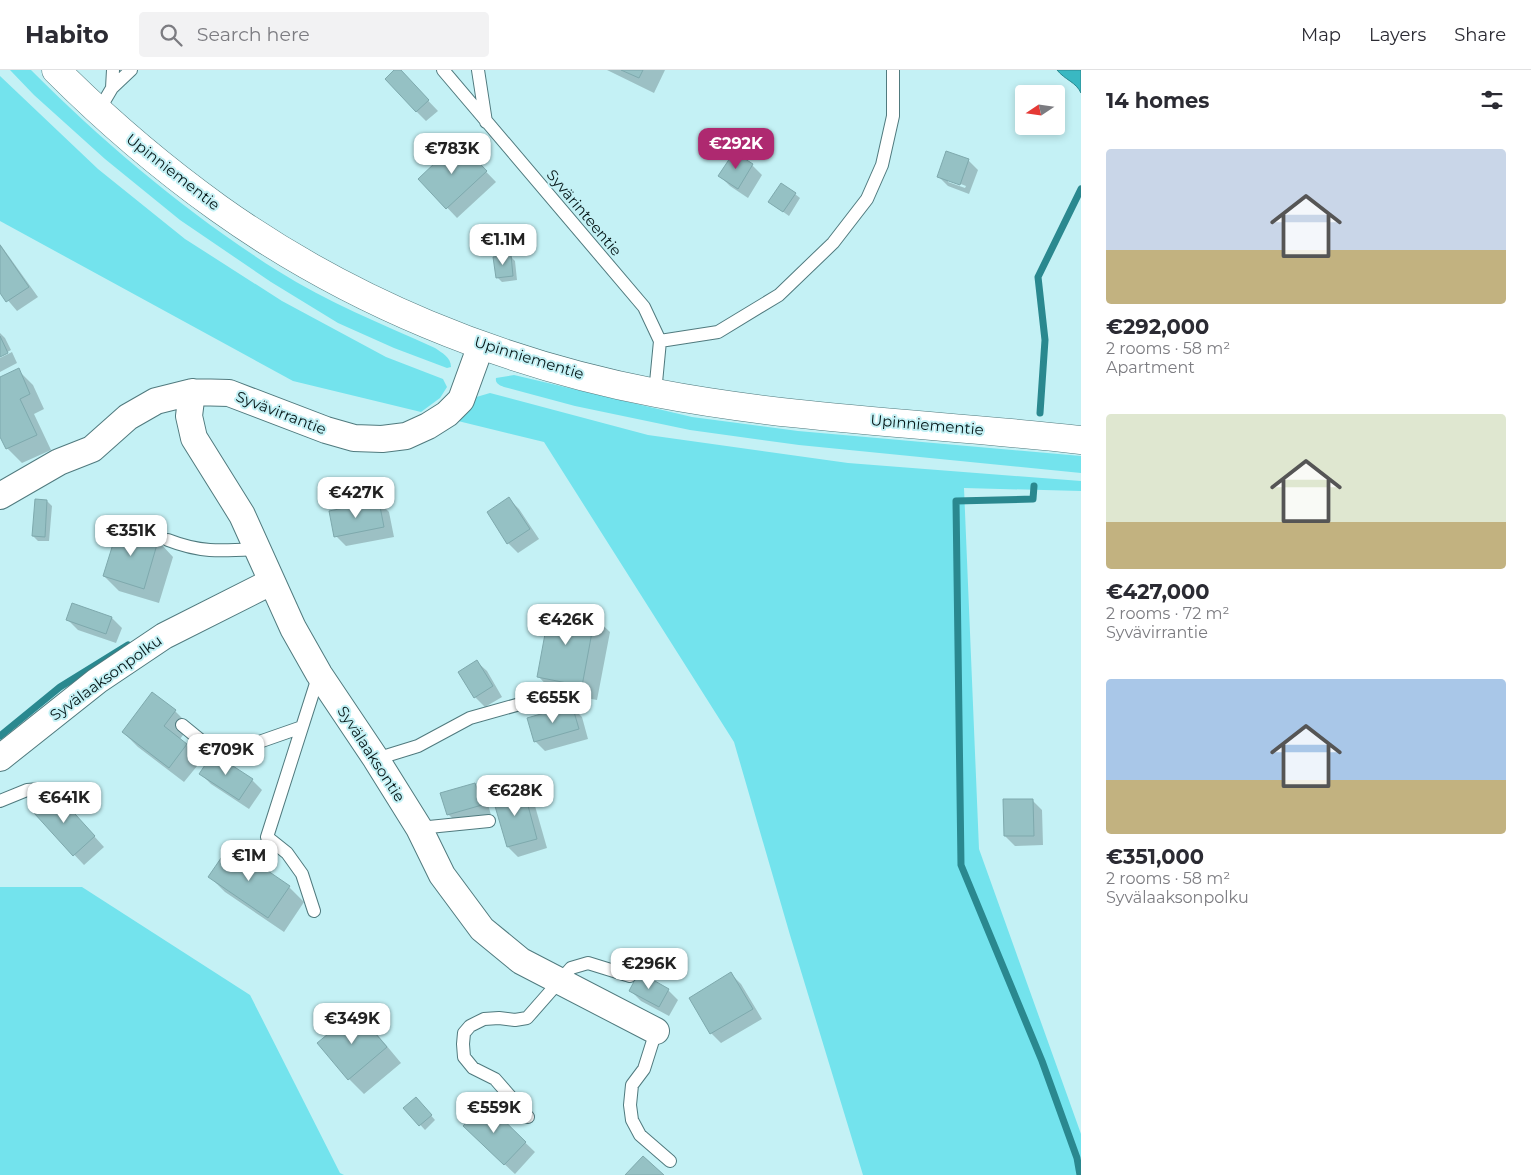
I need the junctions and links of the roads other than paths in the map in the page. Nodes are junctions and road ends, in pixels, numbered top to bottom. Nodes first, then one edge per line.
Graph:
1 (56, 70) edge
2 (114, 70) edge
3 (130, 70) edge
4 (443, 70) edge
5 (478, 70) edge
6 (893, 70) edge
7 (106, 99) junction
8 (486, 122) junction
9 (660, 341) junction
10 (481, 345) junction
11 (192, 392) junction
12 (655, 392) junction
13 (1081, 440) edge
14 (1, 492) edge
15 (168, 540) dead end
16 (257, 549) junction
17 (271, 582) junction
18 (319, 674) junction
19 (538, 699) dead end
20 (182, 725) dead end
21 (302, 727) junction
22 (0, 758) edge
23 (376, 759) junction
24 (40, 789) dead end
25 (0, 801) edge
26 (489, 821) dead end
27 (419, 828) junction
28 (314, 911) dead end
29 (630, 976) dead end
30 (559, 981) junction
31 (656, 1031) joint
32 (528, 1117) dead end
33 (670, 1161) dead end

1 - 7 main road, Upinniementie
2 - 7 lane
3 - 7 lane
4 - 8 lane, Syvärinteentie
5 - 8 lane
6 - 9 lane
7 - 10 main road, Upinniementie
8 - 9 lane, Syvärinteentie
9 - 12 lane
10 - 11 street, Syvävirrantie
10 - 12 main road, Upinniementie
11 - 14 street, Syvävirrantie
11 - 16 street, Syvälaaksontie
12 - 13 main road, Upinniementie
15 - 16 lane
16 - 17 street, Syvälaaksontie
17 - 18 street, Syvälaaksontie
17 - 22 street, Syvälaaksonpolku
18 - 21 lane
18 - 23 street, Syvälaaksontie
19 - 23 lane
20 - 21 lane
21 - 28 lane
23 - 27 street, Syvälaaksontie
24 - 25 lane
26 - 27 lane
27 - 30 street, Syvälaaksontie
29 - 30 lane
30 - 31 street, Syvälaaksontie
30 - 32 lane
31 - 33 lane

